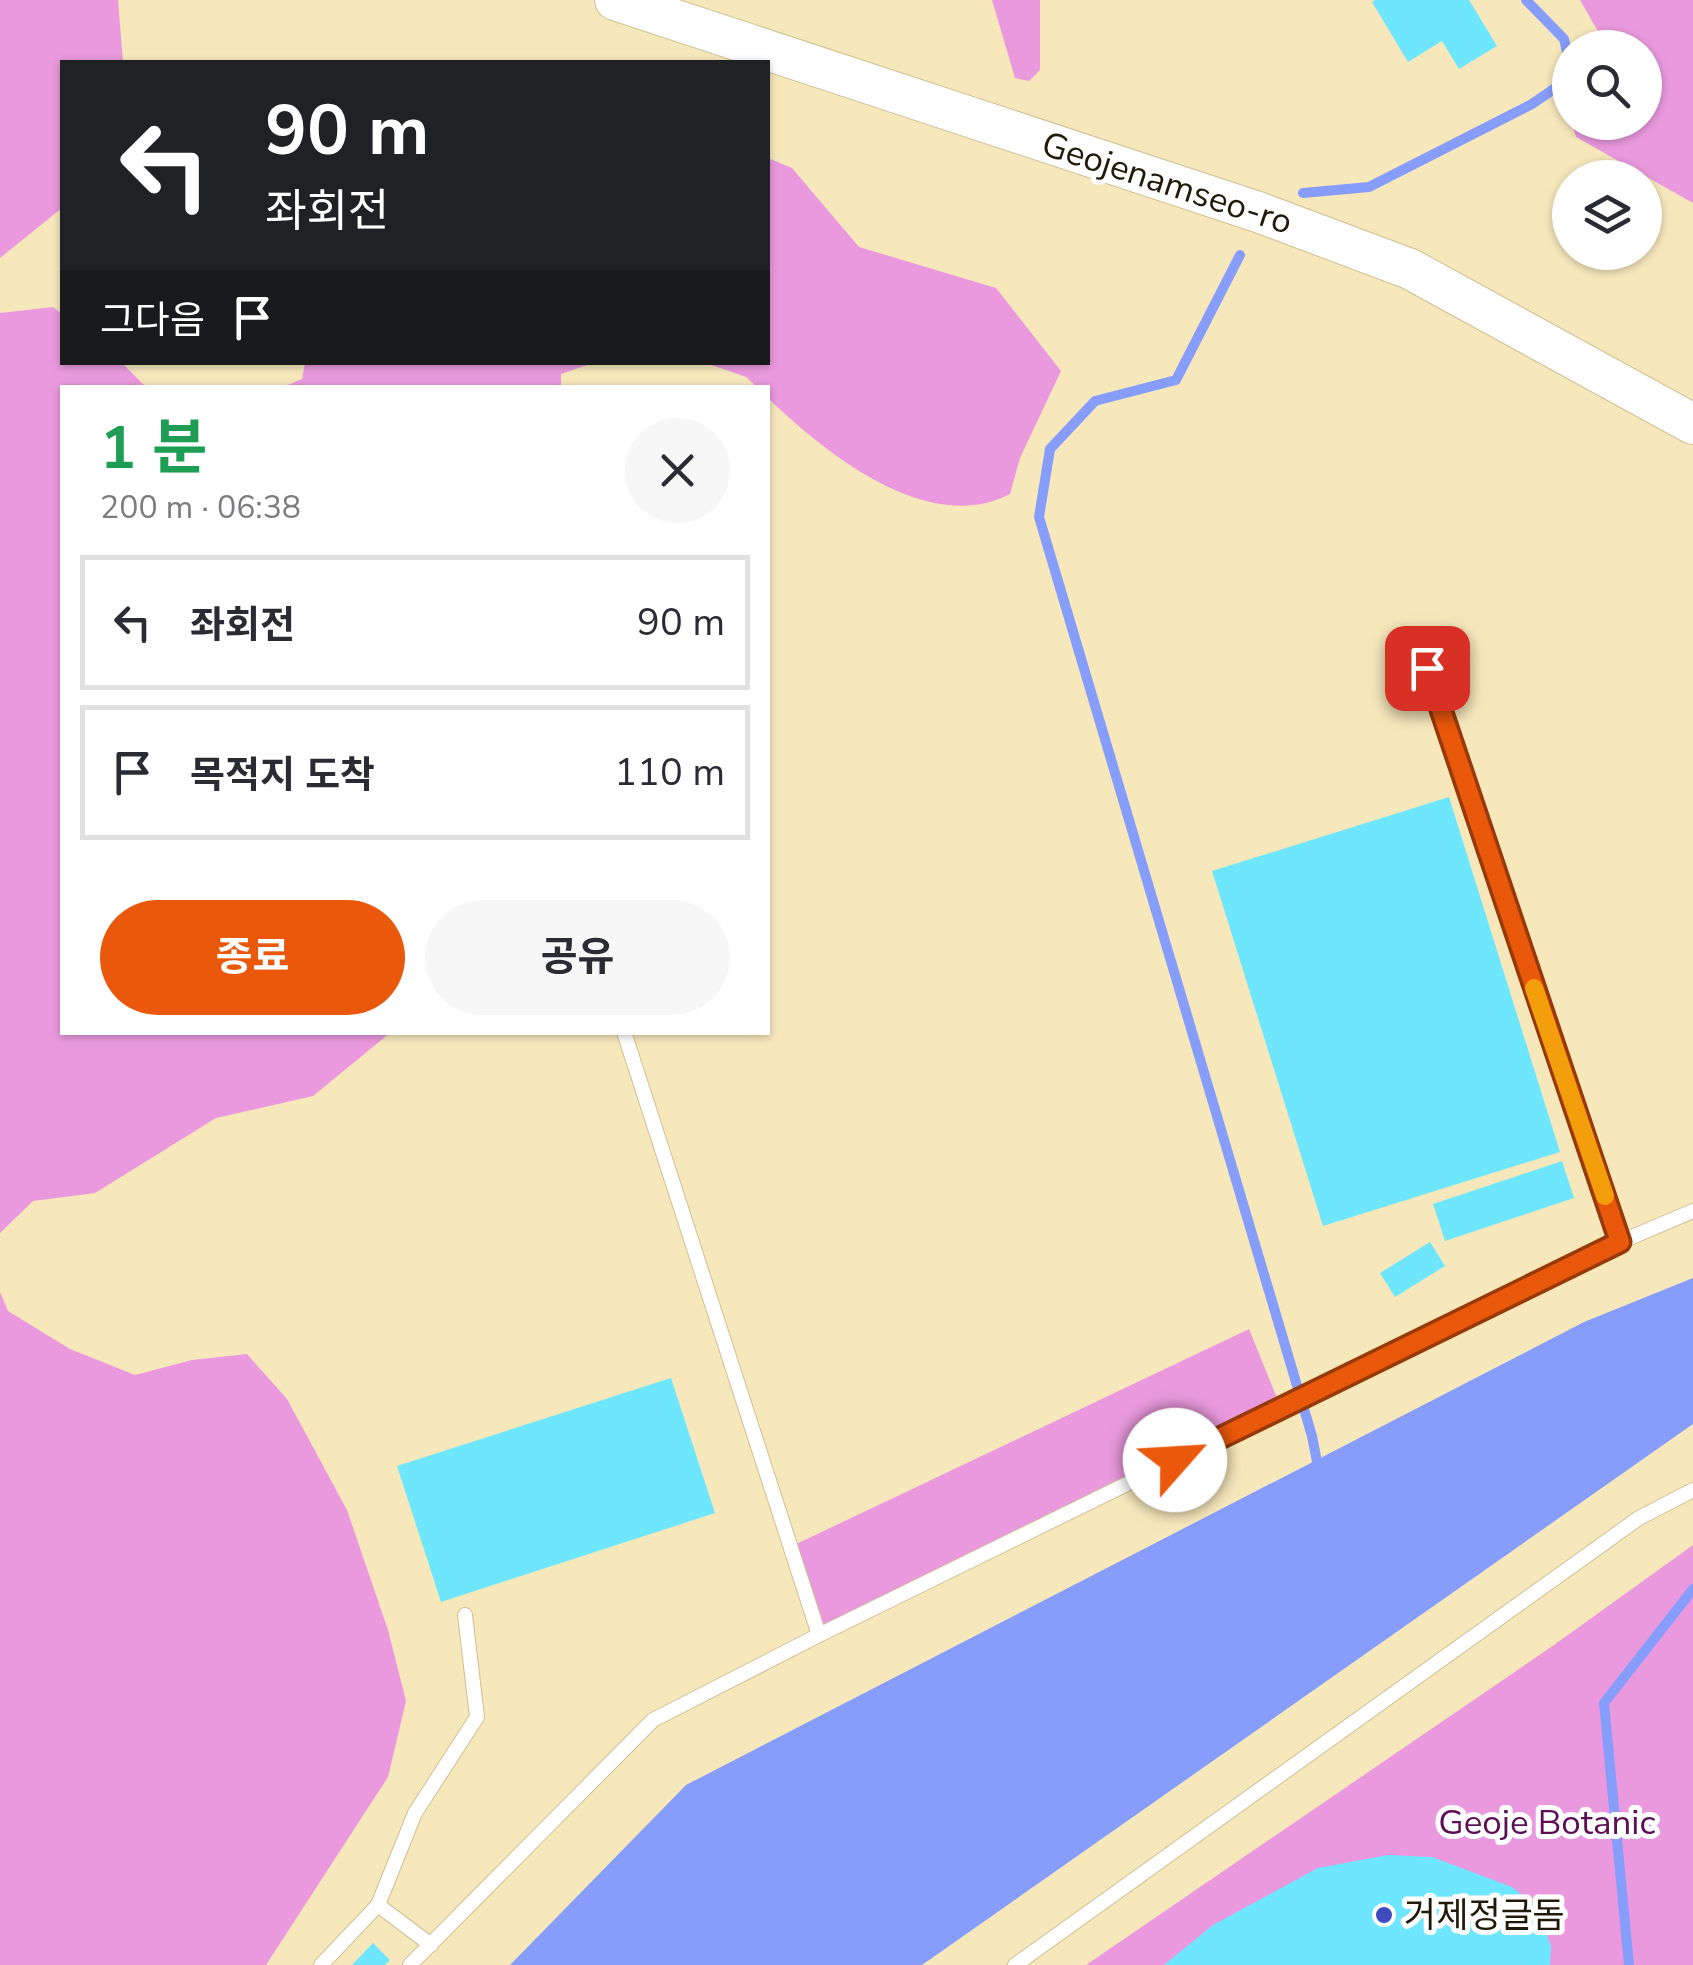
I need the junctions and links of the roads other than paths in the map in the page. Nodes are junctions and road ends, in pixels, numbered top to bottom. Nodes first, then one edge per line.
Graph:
1 (615, 0) edge
2 (1693, 424) edge
3 (1427, 668) dead end
4 (625, 1035) edge
5 (1693, 1212) edge
6 (1620, 1242) junction
7 (1693, 1490) edge
8 (465, 1615) dead end
9 (820, 1635) junction
10 (378, 1905) junction
11 (430, 1944) junction
12 (321, 1965) edge
13 (410, 1965) edge
14 (1015, 1965) edge

1 - 2 main road, Geojenamseo-ro
3 - 6 lane
4 - 9 lane
5 - 6 lane
6 - 9 lane
7 - 14 lane
8 - 10 lane
9 - 11 lane
10 - 11 lane
10 - 12 lane
11 - 13 lane

